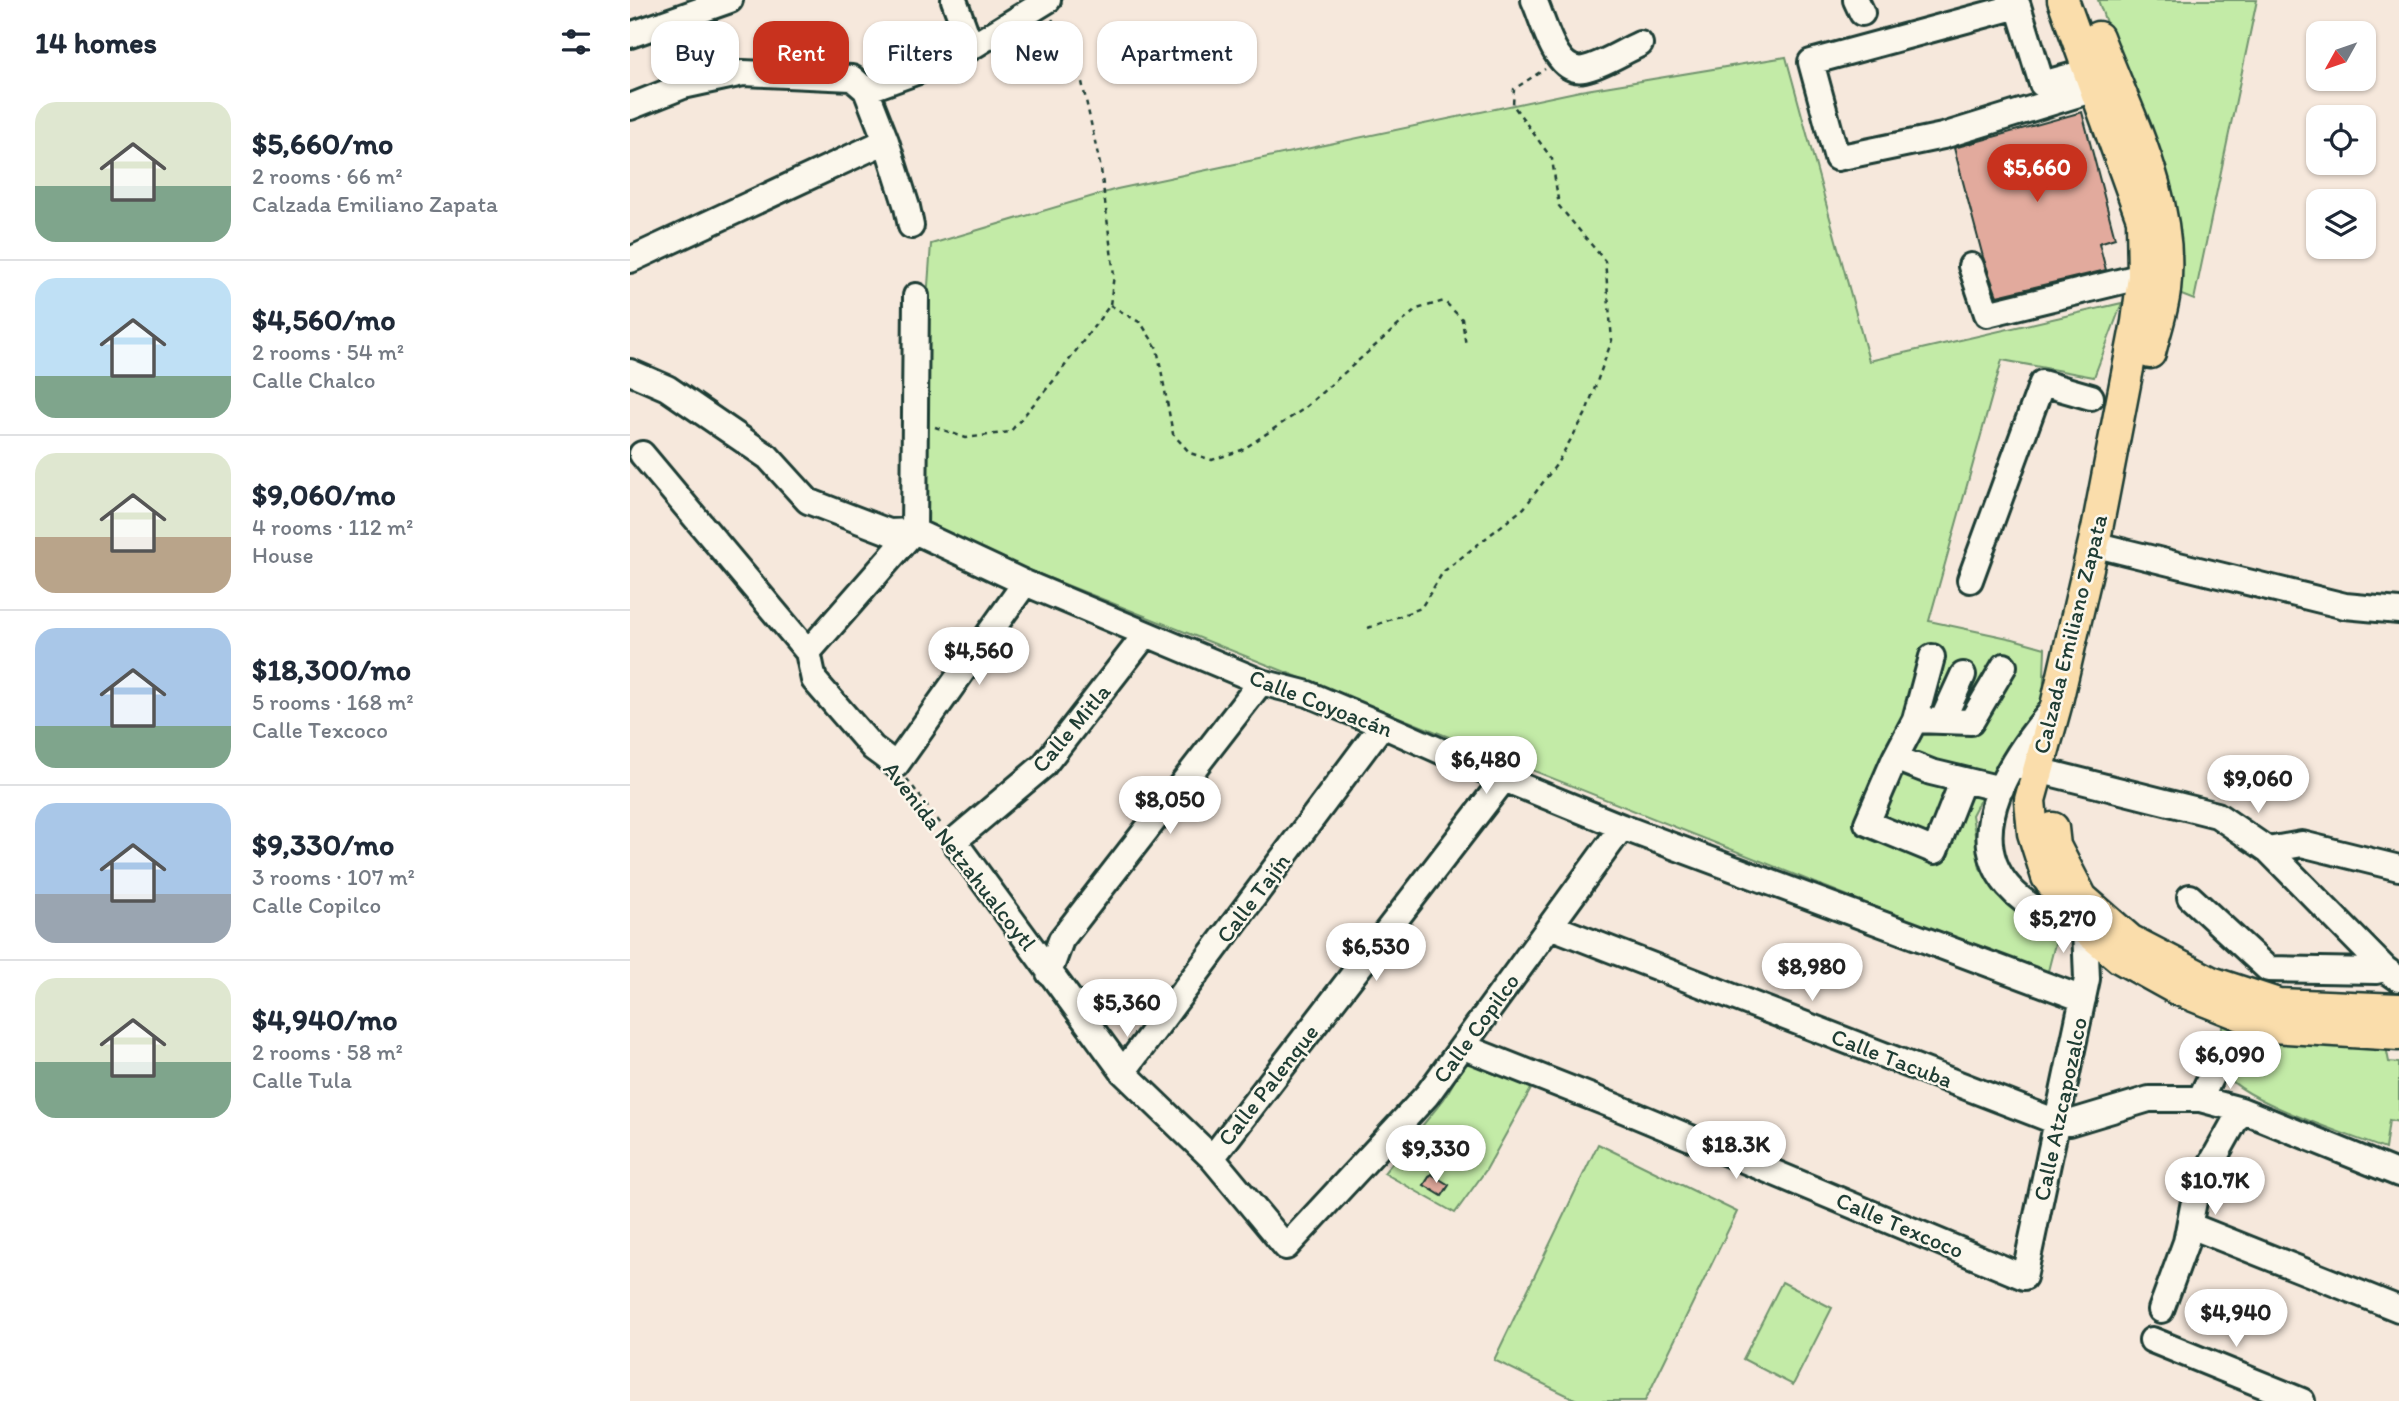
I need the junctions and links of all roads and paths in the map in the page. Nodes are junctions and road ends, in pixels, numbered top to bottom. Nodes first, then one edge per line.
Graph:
1 (730, 0) edge
2 (954, 0) edge
3 (1534, 0) edge
4 (2063, 0) edge
5 (2083, 0) edge
6 (1046, 2) edge
7 (962, 21) edge
8 (630, 35) edge
9 (977, 43) edge
10 (1640, 44) dead end
11 (1565, 64) junction
12 (2092, 80) junction
13 (883, 84) edge
14 (866, 90) junction
15 (630, 107) edge
16 (886, 141) junction
17 (911, 226) dead end
18 (630, 260) edge
19 (1971, 266) dead end
20 (2143, 276) junction
21 (916, 296) dead end
22 (1110, 305) junction
23 (1466, 346) dead end
24 (630, 372) edge
25 (2091, 397) dead end
26 (914, 428) junction
27 (642, 454) dead end
28 (914, 531) junction
29 (2105, 547) junction
30 (1970, 580) dead end
31 (1025, 583) junction
32 (2399, 611) edge
33 (1368, 628) dead end
34 (1146, 634) junction
35 (808, 652) junction
36 (1932, 657) dead end
37 (2004, 666) dead end
38 (1962, 675) dead end
39 (1261, 682) junction
40 (1915, 720) junction
41 (1942, 721) junction
42 (1382, 725) junction
43 (1895, 758) junction
44 (896, 765) junction
45 (2035, 769) junction
46 (1504, 779) junction
47 (1963, 780) junction
48 (2001, 789) junction
49 (1622, 827) junction
50 (954, 841) junction
51 (2268, 850) junction
52 (2399, 868) edge
53 (2190, 897) dead end
54 (1550, 926) junction
55 (2083, 927) junction
56 (2120, 958) junction
57 (1049, 973) junction
58 (2392, 974) edge
59 (2085, 989) junction
60 (2399, 1009) edge
61 (2399, 1035) edge
62 (1464, 1046) junction
63 (2218, 1062) dead end
64 (1123, 1072) junction
65 (2200, 1099) junction
66 (2241, 1110) junction
67 (2057, 1122) junction
68 (1212, 1158) junction
69 (2399, 1174) edge
70 (2191, 1226) junction
71 (1286, 1247) joint
72 (2024, 1277) joint
73 (2399, 1309) edge
74 (2161, 1310) dead end
75 (2152, 1340) dead end
76 (2302, 1401) edge

1 - 8 street
2 - 7 street
3 - 11 street
4 - 12 main road, Calzada Emiliano Zapata
5 - 29 main road, Calzada Emiliano Zapata
6 - 9 street
6 - 22 path
10 - 11 street
11 - 33 path
12 - 12 street
12 - 20 main road, Calzada Emiliano Zapata
13 - 14 street
14 - 15 street
14 - 16 street
16 - 17 street
16 - 18 street
19 - 20 street
20 - 45 main road, Calzada Emiliano Zapata
21 - 26 street
22 - 23 path
22 - 26 path
24 - 28 street, Calle Coyoacán
25 - 30 street
26 - 28 street
27 - 35 street
28 - 31 street, Calle Coyoacán
28 - 35 street
29 - 32 street
29 - 45 main road, Calzada Emiliano Zapata
31 - 34 street, Calle Coyoacán
31 - 44 street
34 - 39 street, Calle Coyoacán
34 - 50 street, Calle Mitla
35 - 44 street, Avenida Netzahualcoytl
36 - 40 street
37 - 41 street
38 - 41 street
39 - 42 street, Calle Coyoacán
39 - 57 street
40 - 41 street
40 - 43 street
42 - 46 street, Calle Coyoacán
42 - 64 street, Calle Tajín
43 - 47 street
43 - 47 street
44 - 50 path, Avenida Netzahualcoytl
45 - 48 street
45 - 51 street
45 - 55 main road, Calzada Emiliano Zapata
45 - 60 main road, Calzada Emiliano Zapata
46 - 49 street, Calle Coyoacán
46 - 68 street, Calle Palenque
47 - 48 street
48 - 55 street
49 - 54 street, Calle Copilco
49 - 59 street, Calle Coyoacán
50 - 57 street, Avenida Netzahualcoytl
51 - 52 street
51 - 58 street
53 - 58 street
54 - 62 street, Calle Copilco
54 - 67 street, Calle Tacuba
55 - 56 main road, Calzada Emiliano Zapata
55 - 59 street, Calle Atzcapozalco
56 - 59 street
56 - 61 main road, Calzada Emiliano Zapata
57 - 64 street, Avenida Netzahualcoytl
59 - 67 street, Calle Atzcapozalco
62 - 71 street, Calle Copilco
62 - 72 street, Calle Texcoco
63 - 65 street
64 - 68 street, Avenida Netzahualcoytl
65 - 66 street
65 - 67 street
66 - 69 street
66 - 70 street
67 - 72 street, Calle Atzcapozalco
68 - 71 street, Avenida Netzahualcoytl
70 - 73 street
70 - 74 street
75 - 76 street

